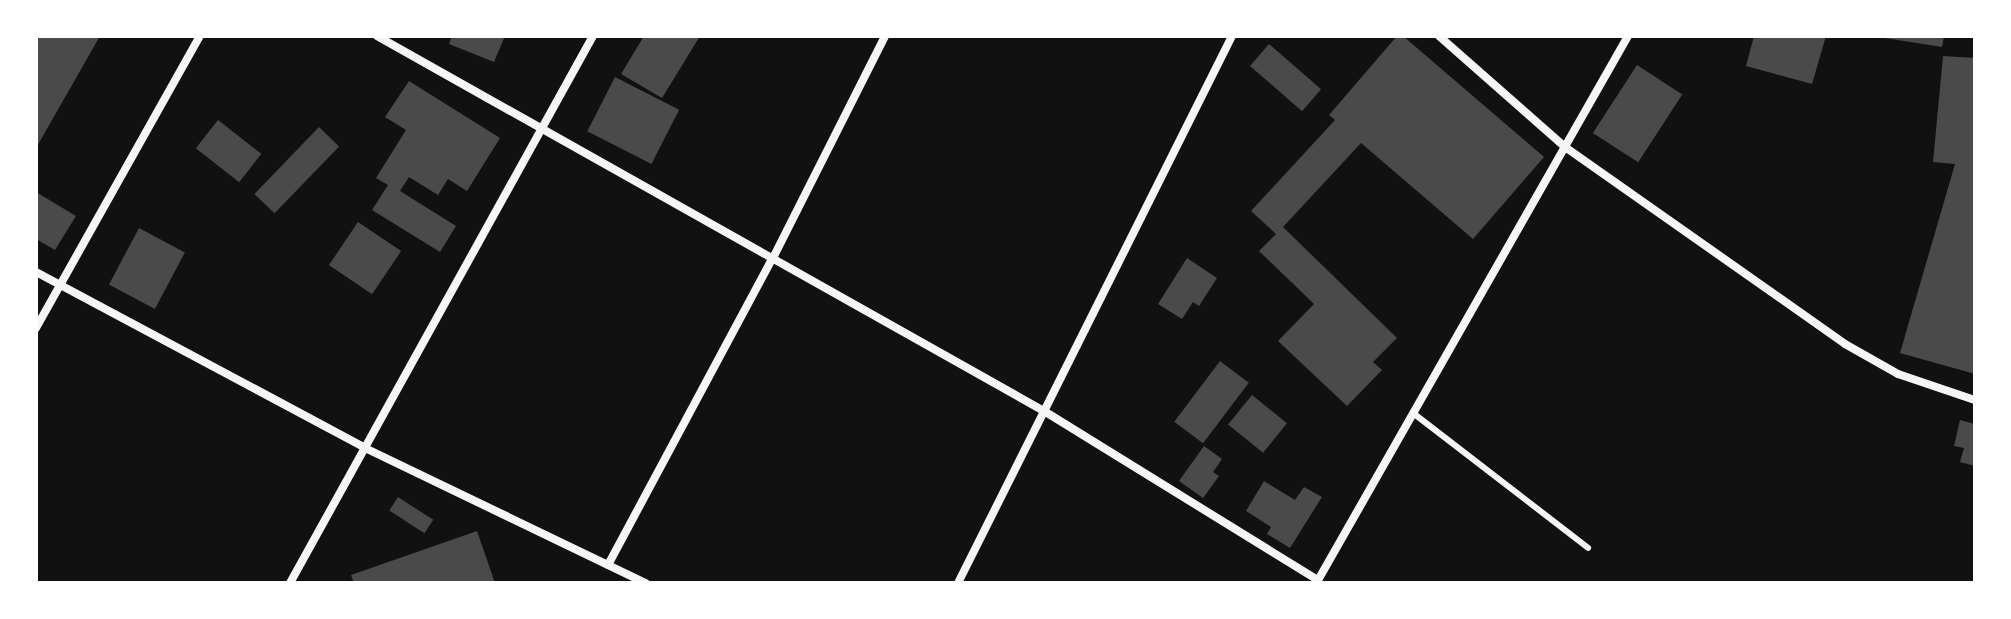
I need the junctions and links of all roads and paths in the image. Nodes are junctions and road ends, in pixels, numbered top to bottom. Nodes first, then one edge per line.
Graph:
1 (200, 36) edge
2 (377, 36) edge
3 (593, 36) edge
4 (885, 36) edge
5 (1232, 36) edge
6 (1439, 36) edge
7 (1628, 36) edge
8 (542, 130) junction
9 (1565, 147) junction
10 (774, 256) junction
11 (36, 272) edge
12 (60, 285) junction
13 (36, 328) edge
14 (1975, 400) edge
15 (1044, 411) junction
16 (1413, 413) junction
17 (365, 448) junction
18 (1588, 548) dead end
19 (608, 565) junction
20 (1318, 582) edge
21 (290, 583) edge
22 (646, 583) edge
23 (958, 583) edge

1 - 12 street
2 - 8 street
3 - 8 street
4 - 10 street
5 - 15 street
6 - 9 street
7 - 9 street
8 - 10 street
8 - 17 street
9 - 14 street
9 - 16 street
10 - 15 street
10 - 19 street
11 - 12 street
12 - 13 street
12 - 17 street
15 - 20 street
15 - 23 street
16 - 18 lane
16 - 20 street
17 - 19 street
17 - 21 street
19 - 22 street

